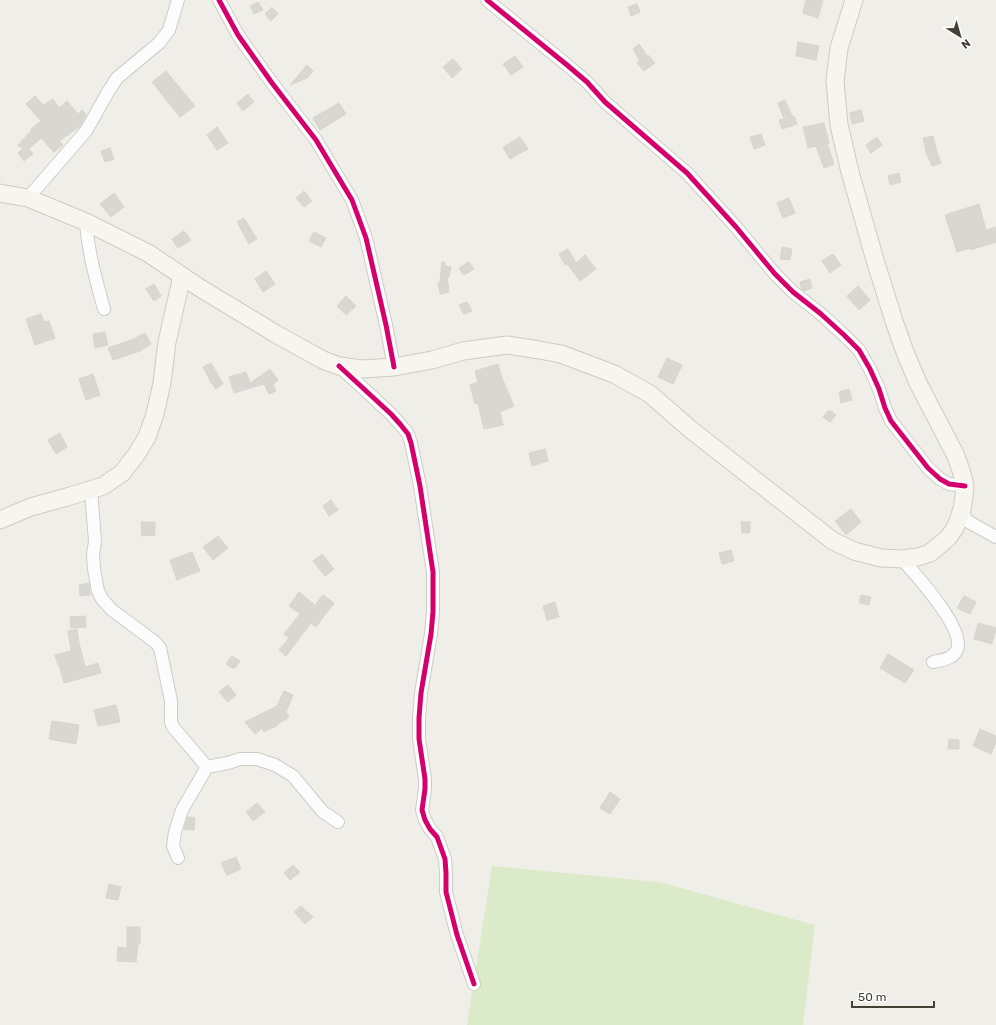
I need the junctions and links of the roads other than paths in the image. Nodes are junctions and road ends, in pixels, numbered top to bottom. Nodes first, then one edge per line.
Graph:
1 (178, 0) edge
2 (219, 0) edge
3 (487, 0) edge
4 (854, 0) edge
5 (0, 193) edge
6 (28, 198) junction
7 (86, 222) junction
8 (182, 276) junction
9 (104, 309) dead end
10 (338, 366) junction
11 (394, 366) junction
12 (965, 486) junction
13 (91, 489) junction
14 (962, 509) junction
15 (0, 520) edge
16 (996, 537) edge
17 (902, 558) junction
18 (933, 662) dead end
19 (208, 767) junction
20 (338, 822) dead end
21 (178, 858) dead end
22 (474, 984) dead end

1 - 6 street
2 - 11 street
3 - 12 street
4 - 12 main road
5 - 6 main road
6 - 7 main road
7 - 8 main road
7 - 9 street
8 - 10 main road
8 - 13 main road
10 - 11 main road
10 - 22 street
11 - 17 main road
12 - 14 main road
13 - 15 main road
13 - 19 street
14 - 16 street
14 - 17 main road
17 - 18 street
19 - 20 street
19 - 21 street

